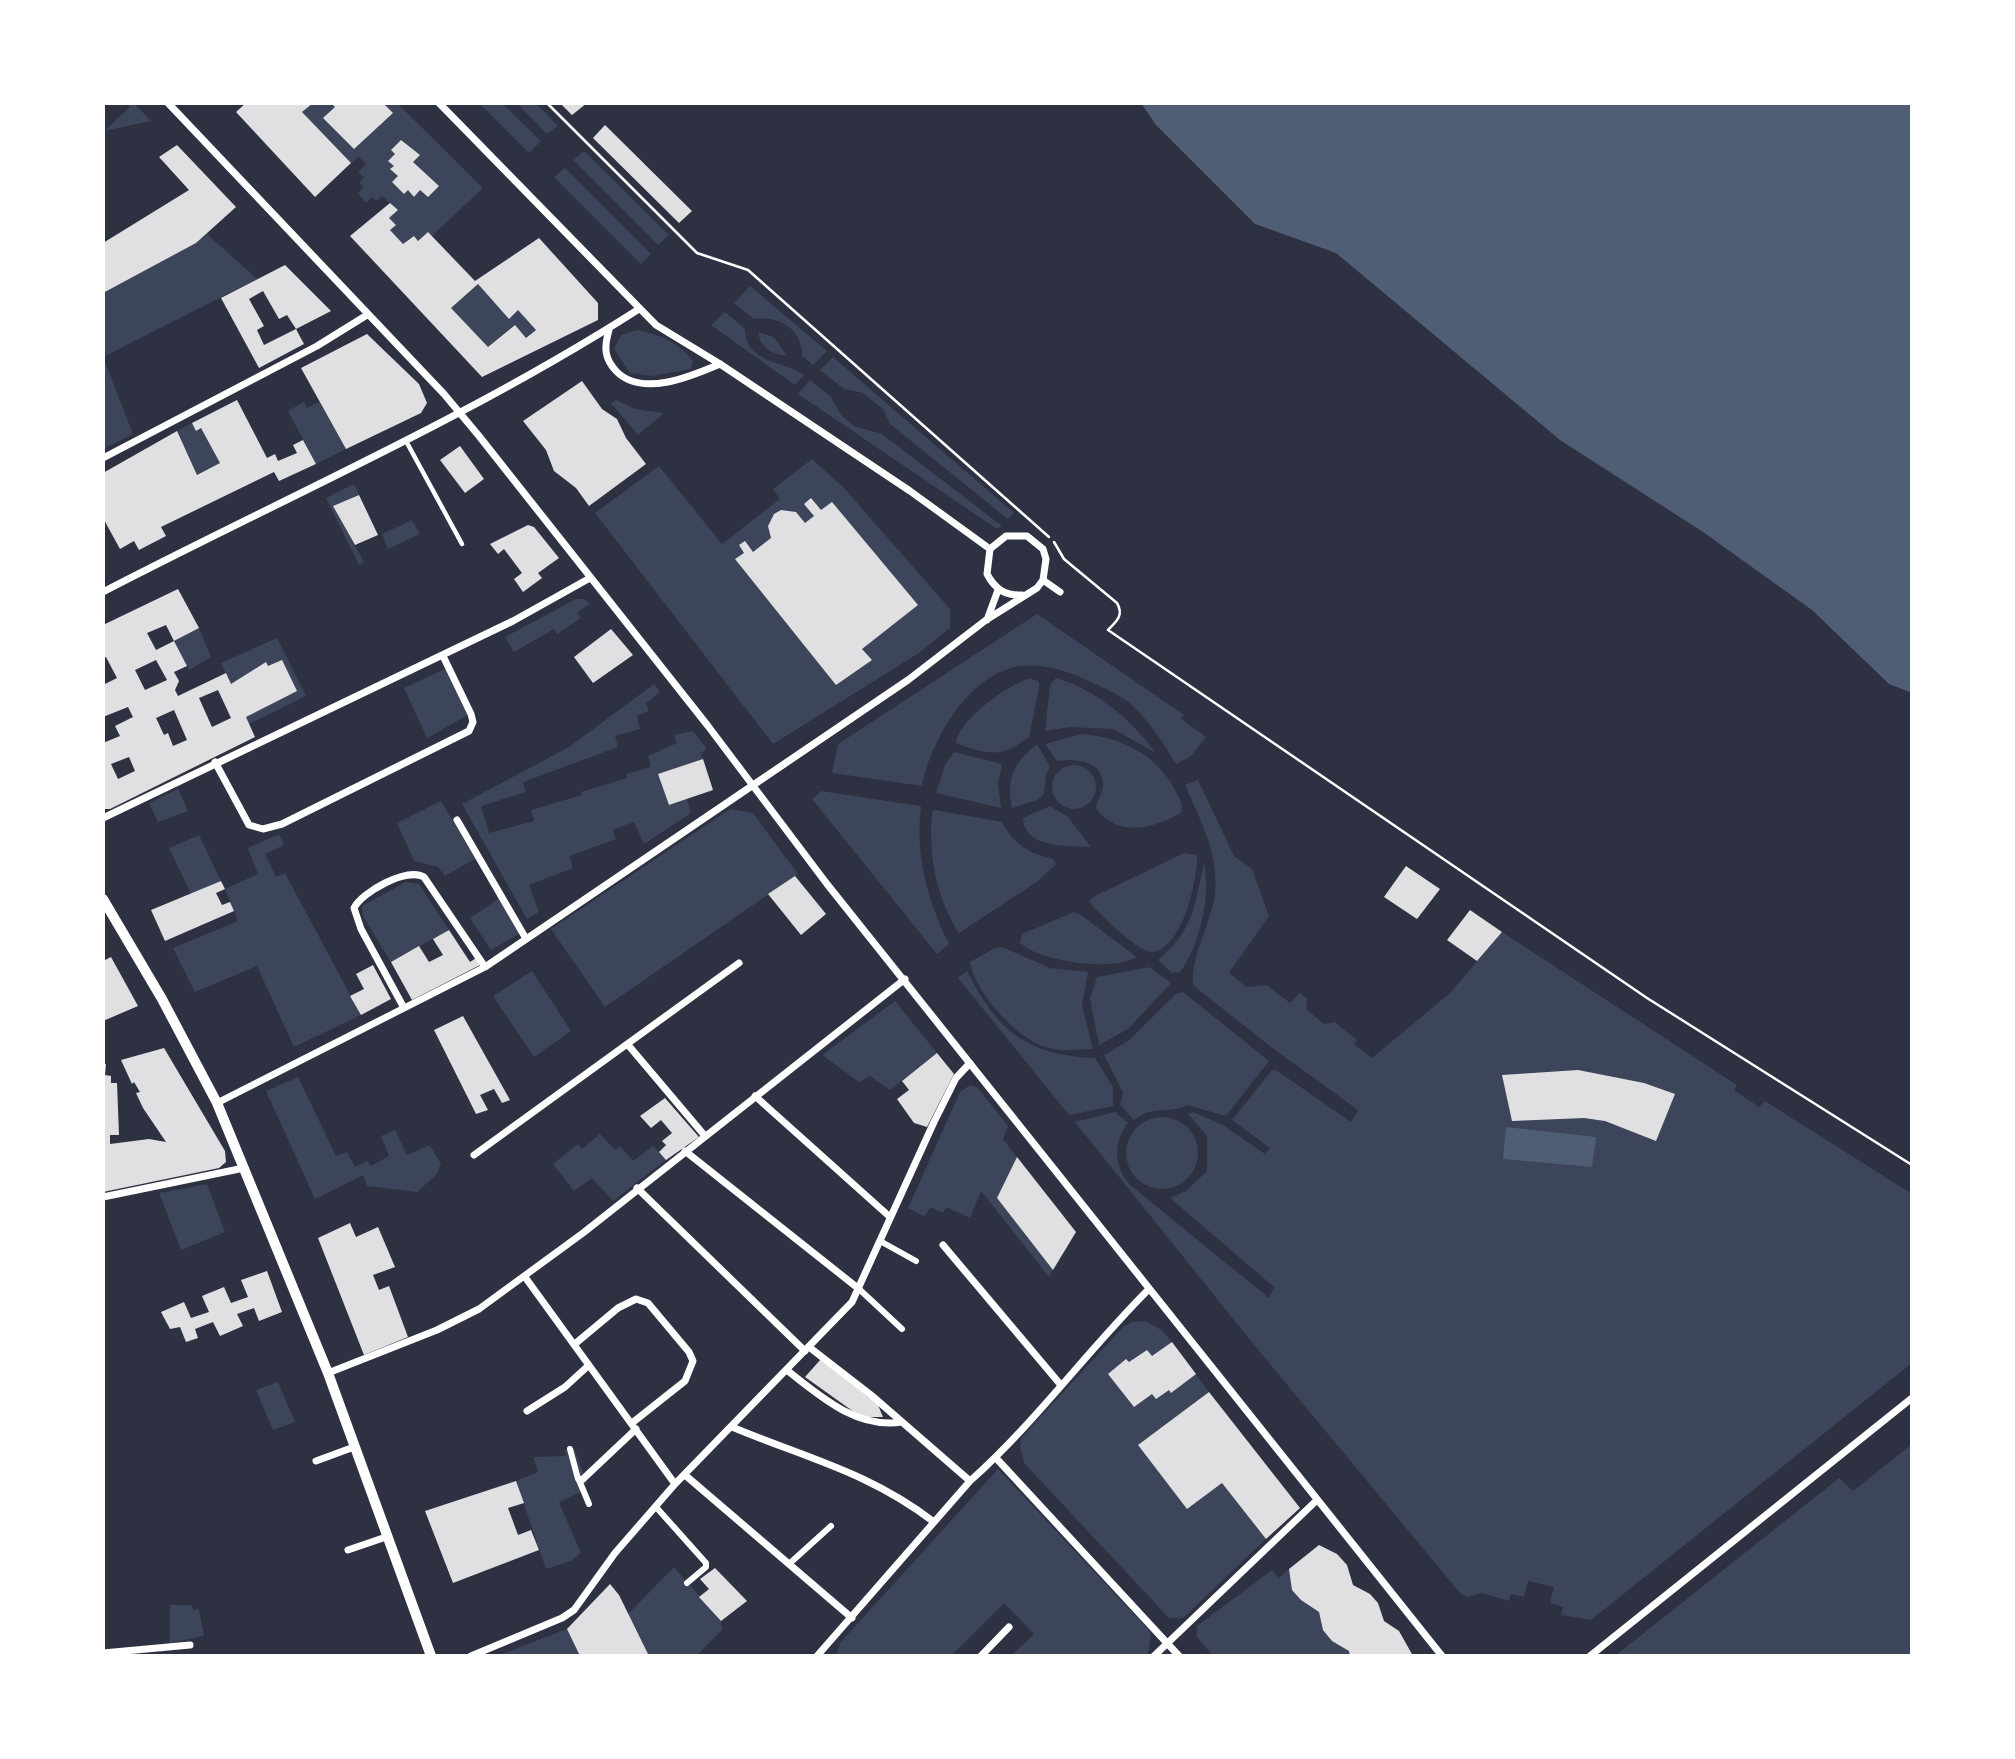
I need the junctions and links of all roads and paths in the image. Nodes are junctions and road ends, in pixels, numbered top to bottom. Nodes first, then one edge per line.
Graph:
1 (169, 103) edge
2 (439, 103) edge
3 (547, 103) edge
4 (639, 309) junction
5 (367, 315) junction
6 (609, 330) junction
7 (720, 364) junction
8 (460, 413) junction
9 (406, 440) junction
10 (103, 458) edge
11 (462, 544) dead end
12 (990, 550) junction
13 (590, 578) junction
14 (1044, 580) junction
15 (998, 590) junction
16 (103, 592) edge
17 (1060, 592) dead end
18 (1022, 595) junction
19 (986, 620) junction
20 (443, 656) junction
21 (215, 762) junction
22 (753, 786) junction
23 (103, 818) edge
24 (457, 820) dead end
25 (103, 899) edge
26 (525, 937) junction
27 (739, 964) dead end
28 (485, 967) junction
29 (905, 979) junction
30 (404, 1008) junction
31 (629, 1046) junction
32 (970, 1063) junction
33 (755, 1096) junction
34 (217, 1103) junction
35 (705, 1136) junction
36 (685, 1151) junction
37 (474, 1155) dead end
38 (1912, 1165) edge
39 (244, 1168) junction
40 (637, 1188) junction
41 (103, 1197) edge
42 (890, 1217) junction
43 (880, 1241) junction
44 (943, 1245) dead end
45 (916, 1261) dead end
46 (525, 1277) junction
47 (859, 1289) junction
48 (1149, 1290) junction
49 (902, 1329) dead end
50 (576, 1343) junction
51 (807, 1349) junction
52 (589, 1365) junction
53 (788, 1371) junction
54 (328, 1373) junction
55 (1060, 1384) junction
56 (1912, 1398) edge
57 (527, 1411) dead end
58 (902, 1422) junction
59 (634, 1426) junction
60 (732, 1427) junction
61 (354, 1447) junction
62 (570, 1449) dead end
63 (996, 1458) junction
64 (316, 1461) dead end
65 (685, 1475) junction
66 (581, 1480) junction
67 (970, 1481) junction
68 (675, 1483) junction
69 (1317, 1500) junction
70 (589, 1504) dead end
71 (656, 1507) junction
72 (934, 1522) junction
73 (831, 1526) dead end
74 (386, 1537) junction
75 (348, 1550) dead end
76 (789, 1564) junction
77 (687, 1583) dead end
78 (852, 1618) junction
79 (1009, 1627) dead end
80 (1167, 1643) junction
81 (190, 1645) dead end
82 (103, 1653) edge
83 (431, 1656) edge
84 (471, 1656) edge
85 (817, 1656) edge
86 (981, 1656) edge
87 (1154, 1656) edge
88 (1179, 1656) edge
89 (1442, 1656) edge
90 (1590, 1656) edge

1 - 5 street
2 - 4 street
3 - 38 path
4 - 6 street
4 - 7 street
5 - 8 street
5 - 10 street
6 - 7 street
6 - 8 street
7 - 12 street
8 - 9 street
8 - 13 street
9 - 11 lane
9 - 16 street
12 - 14 street
12 - 15 street
13 - 20 street
13 - 22 street
14 - 17 street
14 - 18 street
15 - 18 street
15 - 19 street
18 - 19 street
19 - 22 street
20 - 21 street
20 - 21 street
21 - 23 street
22 - 26 street
22 - 29 street
24 - 26 street
25 - 34 street
26 - 28 street
27 - 31 street
28 - 30 street
28 - 30 street
29 - 32 street
29 - 33 street
30 - 34 street
31 - 35 street
31 - 37 street
32 - 42 street
32 - 48 street
33 - 35 street
33 - 42 street
34 - 39 street
35 - 36 street
36 - 40 street
36 - 47 street
39 - 41 street
39 - 54 street
40 - 46 street
40 - 51 street
42 - 43 street
43 - 45 street
43 - 47 street
44 - 55 street
46 - 50 street
46 - 54 street
47 - 49 street
47 - 51 street
48 - 55 street
48 - 69 street
50 - 52 street
50 - 59 street
51 - 53 street
51 - 58 street
52 - 57 street
52 - 59 street
53 - 58 street
53 - 60 street
54 - 61 street
55 - 63 street
56 - 90 street
58 - 67 street
59 - 66 street
59 - 68 street
60 - 65 street
60 - 72 street
61 - 64 street
61 - 74 street
62 - 66 street
63 - 67 street
63 - 80 street
65 - 68 street
65 - 76 street
66 - 70 street
67 - 72 street
68 - 71 street
69 - 80 street
69 - 89 street
71 - 77 street
71 - 84 street
72 - 78 street
73 - 76 street
74 - 75 street
74 - 83 street
76 - 78 street
78 - 85 street
79 - 86 street
80 - 87 street
80 - 88 street
81 - 82 street

